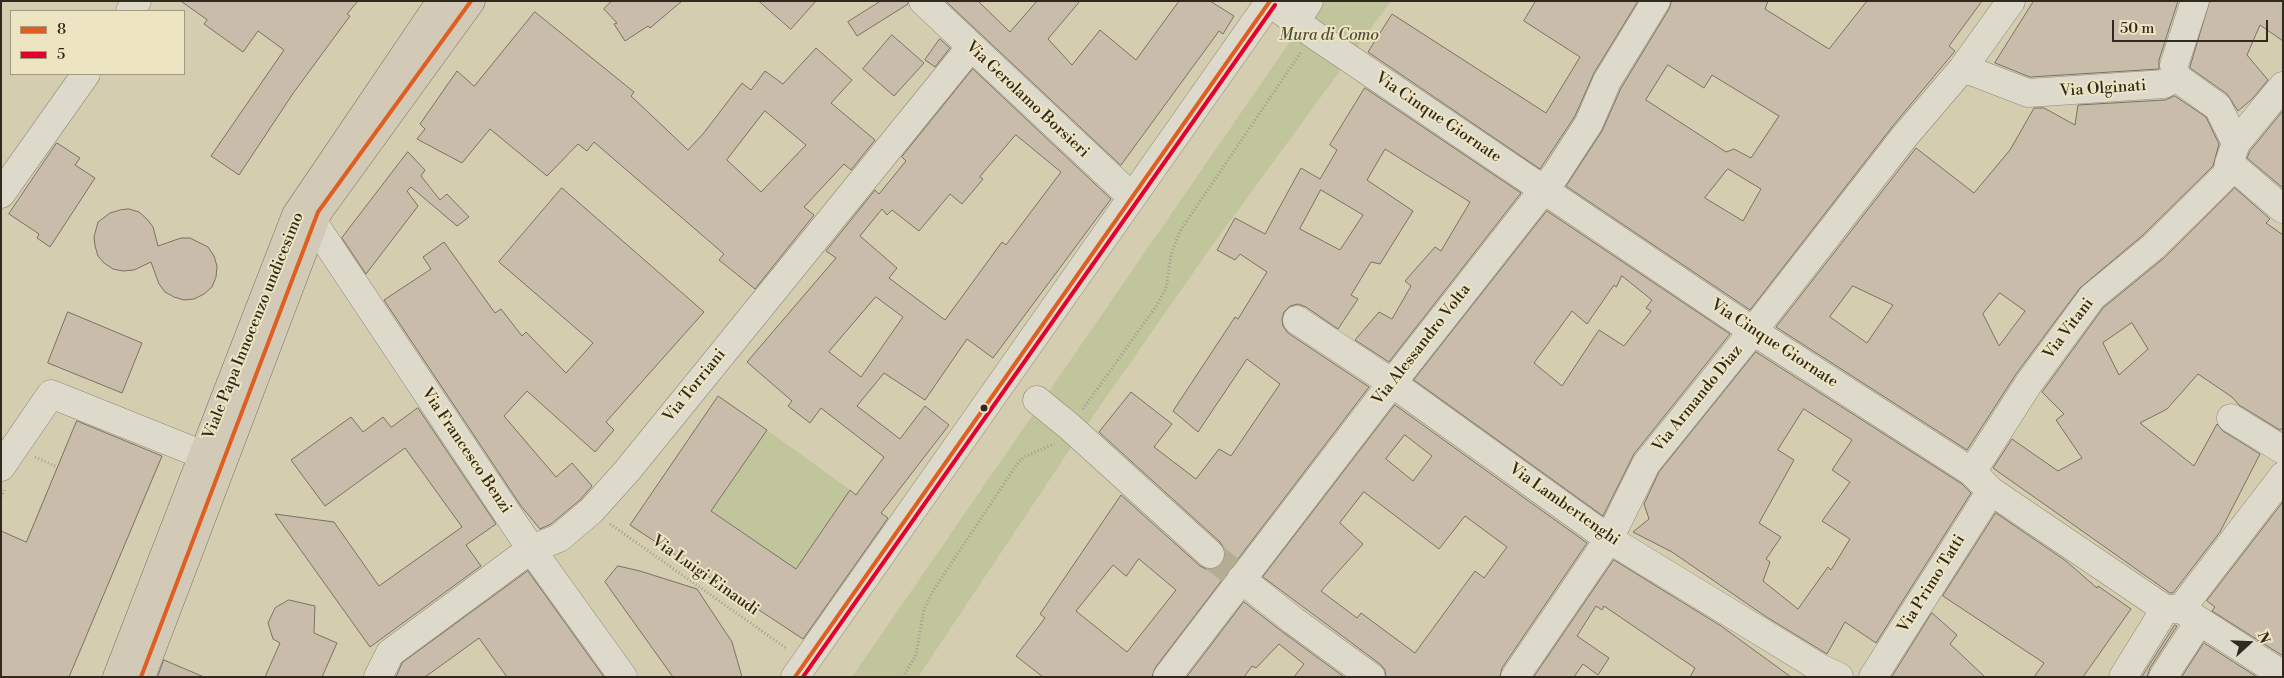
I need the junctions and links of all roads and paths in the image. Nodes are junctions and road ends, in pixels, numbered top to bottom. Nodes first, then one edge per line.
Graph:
1 (441, 1) edge
2 (471, 1) edge
3 (923, 1) edge
4 (1656, 1) edge
5 (2011, 1) edge
6 (2195, 1) edge
7 (1270, 2) edge
8 (1306, 19) edge
9 (971, 47) junction
10 (1964, 68) junction
11 (85, 75) edge
12 (2176, 77) junction
13 (2283, 86) edge
14 (2233, 153) junction
15 (1544, 190) junction
16 (1, 194) edge
17 (1132, 197) junction
18 (2283, 209) edge
19 (313, 222) junction
20 (1297, 320) dead end
21 (1753, 331) junction
22 (1392, 382) junction
23 (1037, 400) dead end
24 (2231, 418) dead end
25 (1070, 427) junction
26 (2283, 450) edge
27 (203, 455) junction
28 (1972, 472) junction
29 (2283, 476) edge
30 (2, 479) edge
31 (1991, 491) junction
32 (1, 497) edge
33 (591, 511) junction
34 (1609, 539) junction
35 (531, 549) junction
36 (1210, 554) tunnel mouth
37 (1241, 579) junction
38 (2182, 614) junction
39 (800, 669) edge
40 (1825, 674) edge
41 (2283, 675) edge
42 (117, 677) edge
43 (141, 677) edge
44 (378, 677) edge
45 (623, 677) edge
46 (903, 677) edge
47 (1167, 677) edge
48 (1371, 677) edge
49 (1515, 677) edge
50 (1873, 677) edge
51 (2123, 677) edge
52 (2164, 677) edge

1 - 27 main road, Viale Papa Innocenzo undicesimo
2 - 19 main road, Viale Papa Innocenzo undicesimo
3 - 9 street, Via Gerolamo Borsieri
4 - 15 street, Via Alessandro Volta
5 - 10 street, Via Armando Diaz
6 - 12 street
7 - 8 street, Via Cinque Giornate
7 - 17 street
8 - 15 street, Via Cinque Giornate
8 - 25 path
9 - 17 street, Via Gerolamo Borsieri
9 - 33 street, Via Torriani
10 - 12 street, Via Olginati
10 - 21 street, Via Armando Diaz
11 - 16 street
12 - 14 street
13 - 14 street, Via Vitani
14 - 18 street
14 - 28 street, Via Vitani
15 - 21 street, Via Cinque Giornate
15 - 22 street, Via Alessandro Volta
17 - 39 street
19 - 35 street, Via Francesco Benzi
19 - 43 main road, Viale Papa Innocenzo undicesimo
20 - 22 street, Via Lambertenghi
21 - 28 street, Via Cinque Giornate
21 - 34 street, Via Armando Diaz
22 - 34 street, Via Lambertenghi
22 - 37 street, Via Alessandro Volta
23 - 25 street
24 - 26 street
25 - 36 street
25 - 46 path
27 - 30 street
27 - 42 main road, Viale Papa Innocenzo undicesimo
28 - 31 street, Via Cinque Giornate
29 - 38 street
30 - 32 path
31 - 38 street, Via Cinque Giornate
31 - 50 street, Via Primo Tatti
33 - 35 street, Via Torriani
33 - 39 path, Via Luigi Einaudi
34 - 40 street, Via Lambertenghi
34 - 49 street, Via Armando Diaz
35 - 44 street, Via Torriani
35 - 45 street, Via Francesco Benzi
37 - 47 street, Via Alessandro Volta
37 - 48 street
38 - 41 street, Via Cinque Giornate
38 - 51 street
38 - 52 street

